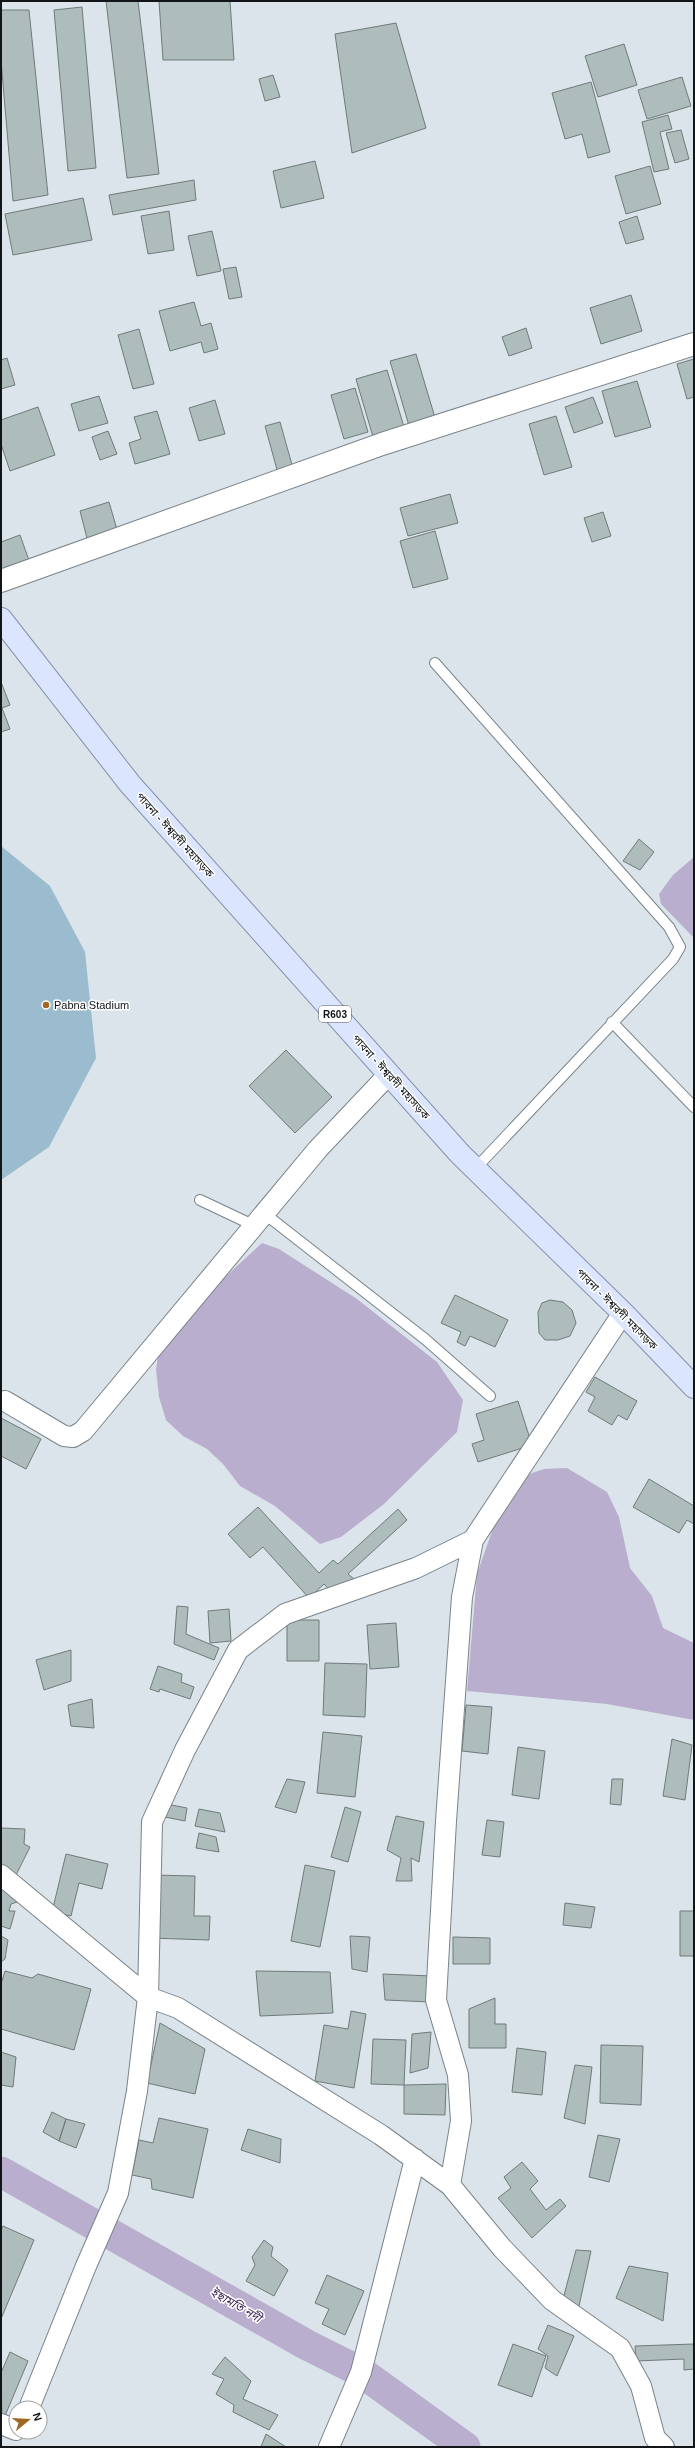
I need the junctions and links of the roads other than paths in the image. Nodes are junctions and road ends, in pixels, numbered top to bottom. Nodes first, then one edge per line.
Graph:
1 (694, 344) edge
2 (1, 581) edge
3 (1, 619) edge
4 (435, 663) dead end
5 (612, 1022) junction
6 (389, 1074) junction
7 (694, 1107) edge
8 (475, 1168) junction
9 (200, 1200) dead end
10 (260, 1220) junction
11 (623, 1313) junction
12 (694, 1387) edge
13 (490, 1396) dead end
14 (5, 1401) dead end
15 (473, 1540) junction
16 (1, 1875) edge
17 (148, 1997) junction
18 (415, 2159) junction
19 (450, 2185) junction
20 (32, 2400) edge
21 (329, 2447) edge
22 (664, 2447) edge

1 - 2 street
3 - 6 main road, পাবনা - ঈশ্বরদী মহাসড়ক / R603
4 - 5 lane
5 - 7 lane
5 - 8 lane
6 - 8 main road, পাবনা - ঈশ্বরদী মহাসড়ক / R603
6 - 10 street
8 - 11 main road, পাবনা - ঈশ্বরদী মহাসড়ক / R603
9 - 10 lane
10 - 13 lane
10 - 14 street
11 - 12 main road, পাবনা - ঈশ্বরদী মহাসড়ক / R603
11 - 15 street
15 - 17 street
15 - 19 street
16 - 17 street
17 - 18 street
17 - 20 street
18 - 19 street
18 - 21 street
19 - 22 street

